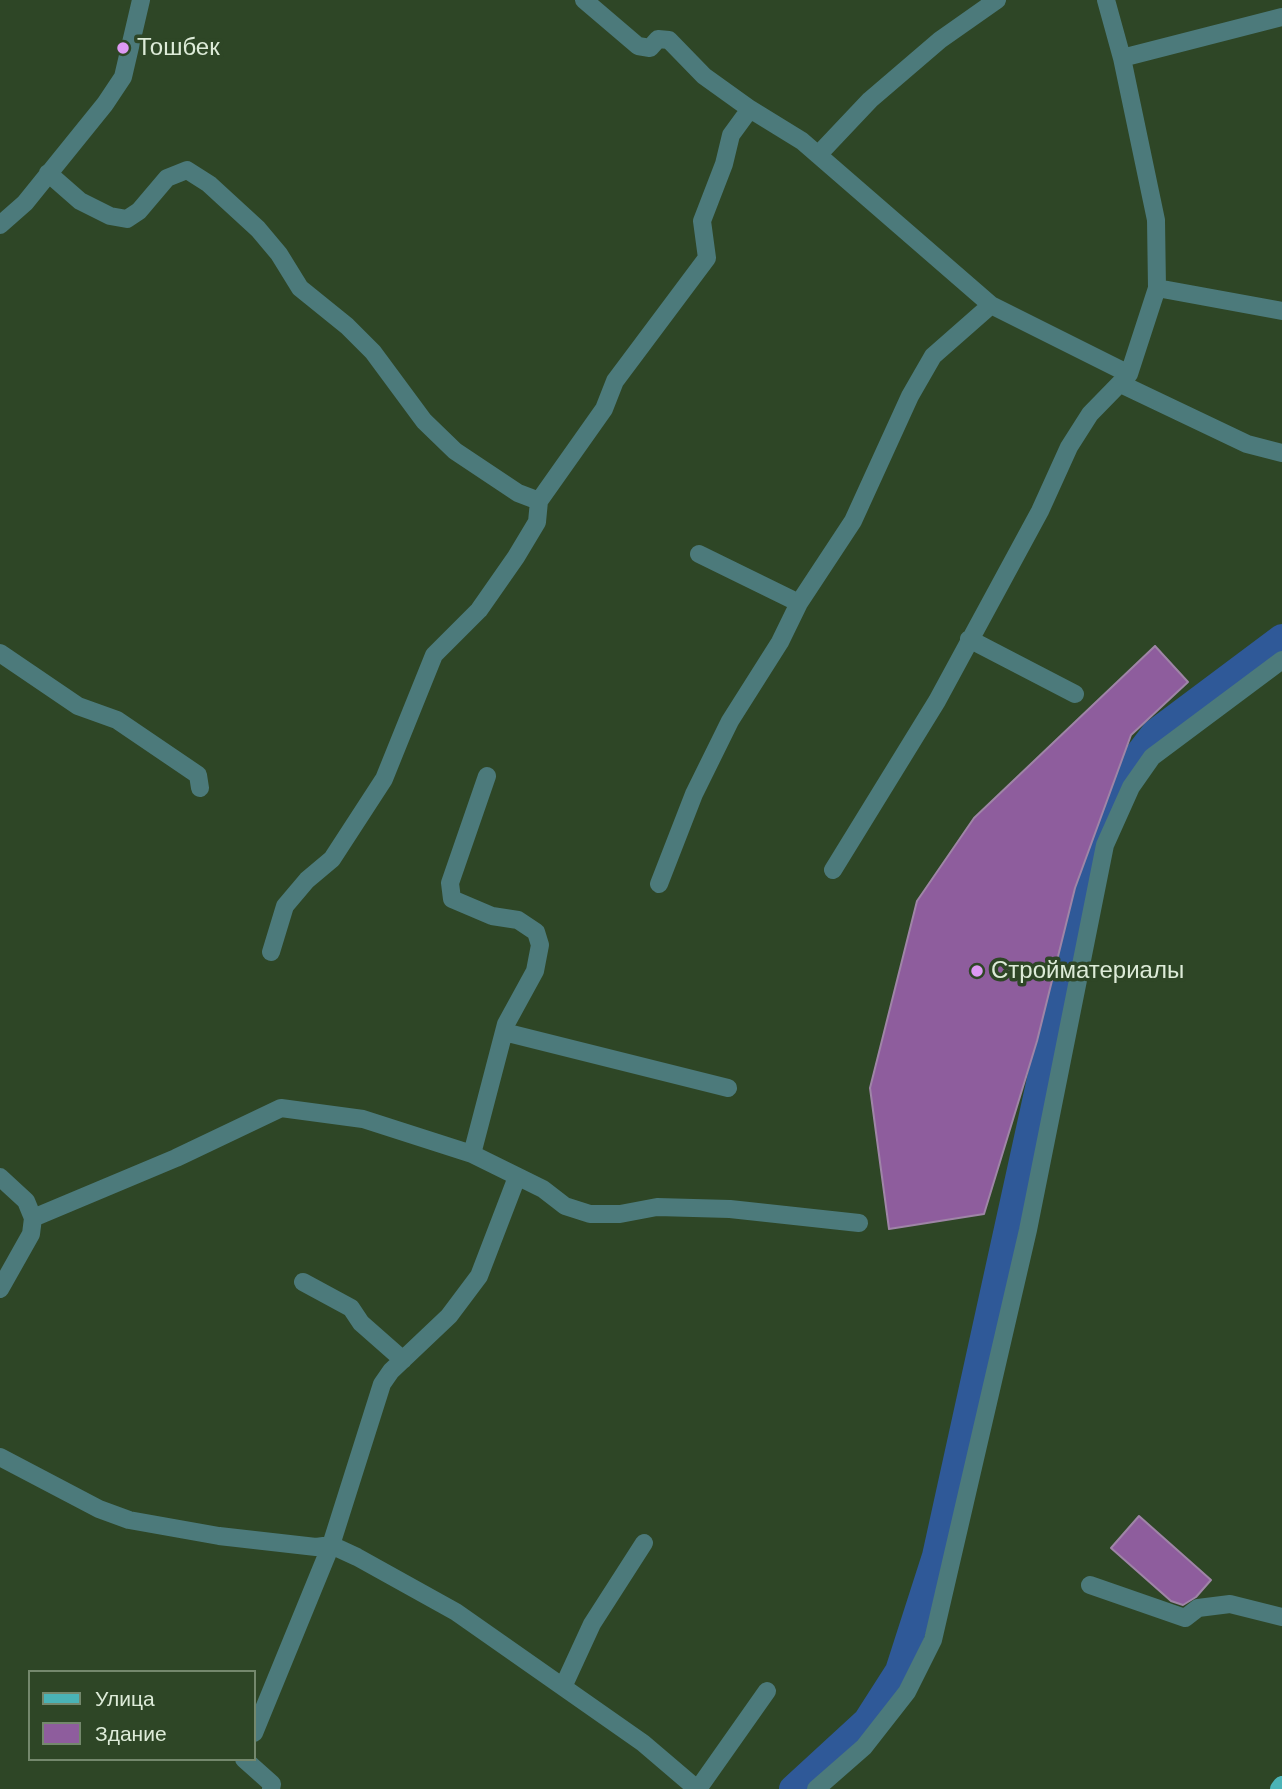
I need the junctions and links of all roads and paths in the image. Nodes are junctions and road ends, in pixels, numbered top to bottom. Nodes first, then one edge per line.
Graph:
1 (141, 0) edge
2 (584, 0) edge
3 (997, 0) edge
4 (1106, 0) edge
5 (1282, 17) edge
6 (1122, 58) junction
7 (750, 109) junction
8 (818, 155) junction
9 (48, 173) junction
10 (0, 225) edge
11 (1157, 288) junction
12 (992, 305) junction
13 (1282, 311) edge
14 (1125, 379) junction
15 (1282, 453) edge
16 (539, 501) junction
17 (699, 554) dead end
18 (799, 603) junction
19 (969, 639) junction
20 (0, 653) edge
21 (1282, 660) edge
22 (1075, 694) dead end
23 (487, 776) dead end
24 (200, 788) dead end
25 (833, 870) dead end
26 (659, 884) dead end
27 (271, 952) dead end
28 (504, 1032) junction
29 (728, 1088) dead end
30 (472, 1154) junction
31 (0, 1177) edge
32 (517, 1177) junction
33 (33, 1217) junction
34 (859, 1223) dead end
35 (303, 1282) dead end
36 (0, 1289) edge
37 (404, 1360) junction
38 (0, 1457) edge
39 (644, 1543) dead end
40 (331, 1545) junction
41 (1090, 1585) dead end
42 (1282, 1617) edge
43 (563, 1687) junction
44 (767, 1691) dead end
45 (256, 1728) edge
46 (246, 1761) edge
47 (271, 1789) edge
48 (698, 1789) edge
49 (816, 1789) edge

1 - 9 street
2 - 7 street
3 - 8 street
4 - 6 street
5 - 6 street
6 - 11 street
7 - 8 street
7 - 16 street
8 - 12 street
9 - 10 street
9 - 16 street
11 - 13 street
11 - 14 street
12 - 14 street
12 - 18 street
14 - 15 street
14 - 19 street
16 - 27 street
17 - 18 street
18 - 26 street
19 - 22 street
19 - 25 street
20 - 24 street
21 - 49 street
23 - 28 street
28 - 29 street
28 - 30 street
30 - 32 street
30 - 33 street
31 - 33 street
32 - 34 street
32 - 37 street
33 - 36 street
35 - 37 street
37 - 40 street
38 - 40 street
39 - 43 street
40 - 43 street
40 - 45 street
41 - 42 street
43 - 48 street
44 - 48 street
46 - 47 street

